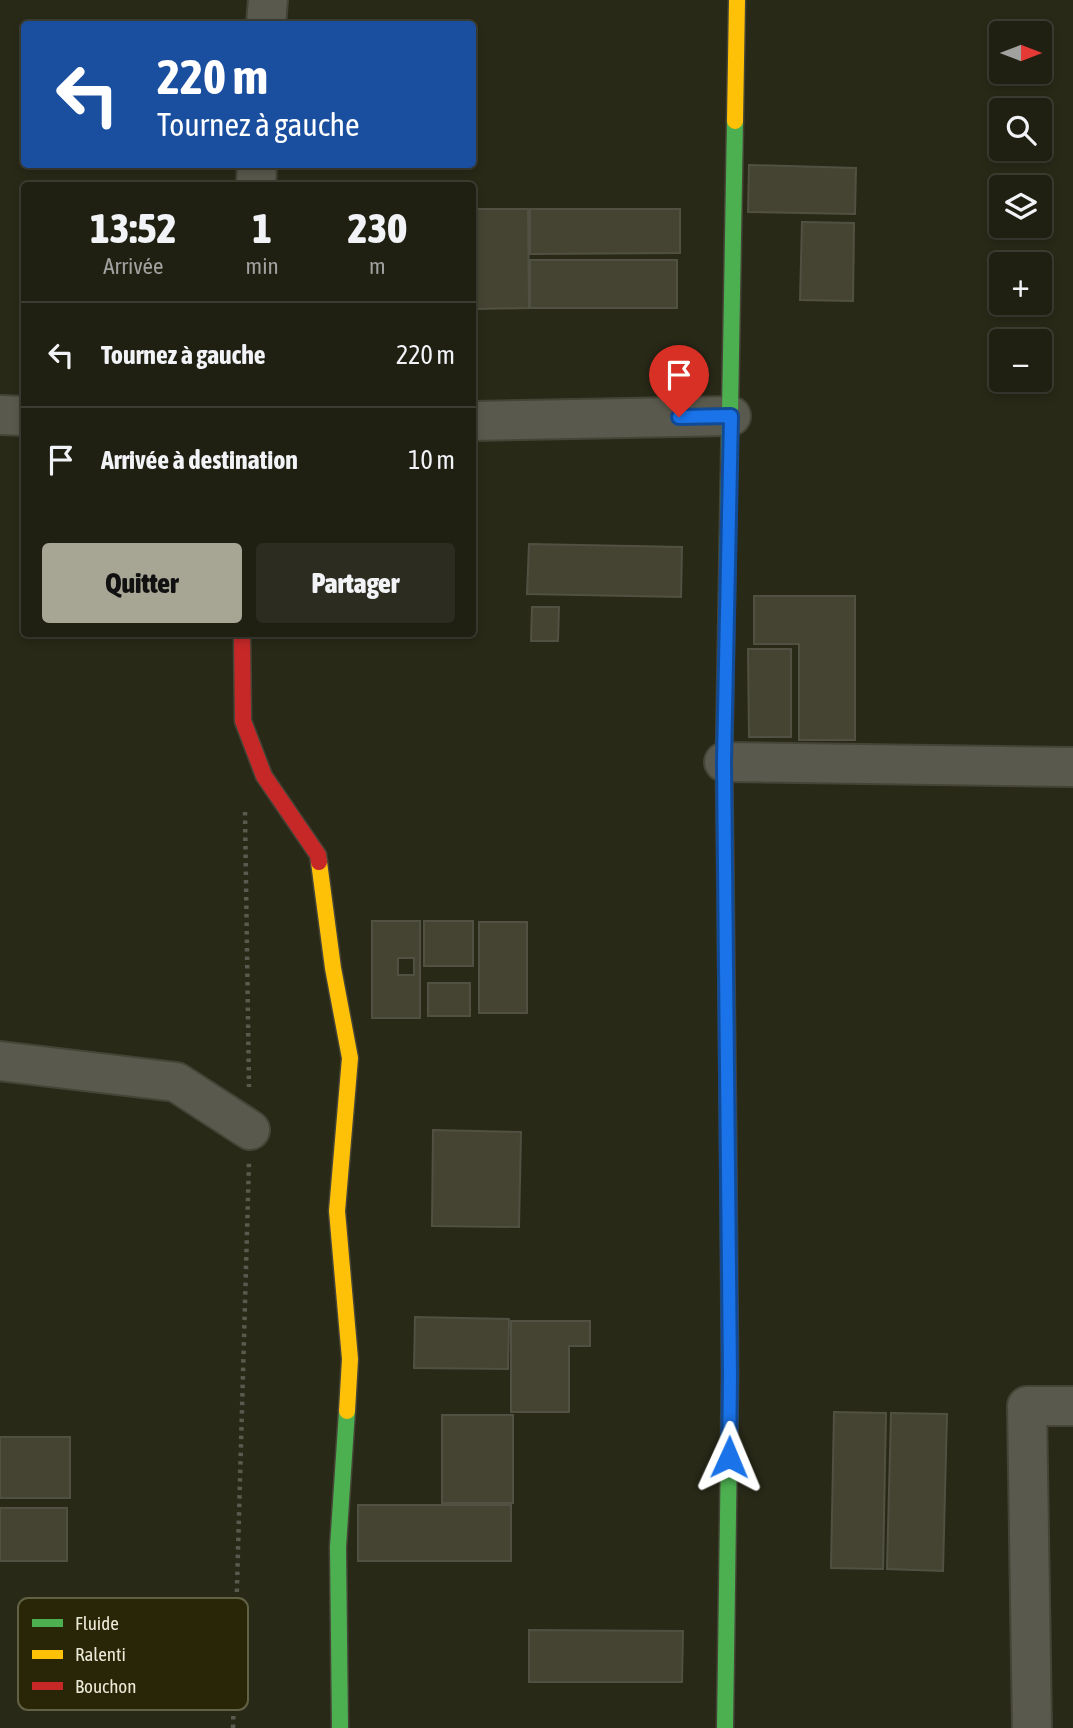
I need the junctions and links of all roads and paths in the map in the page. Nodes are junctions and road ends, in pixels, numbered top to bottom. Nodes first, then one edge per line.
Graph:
1 (268, 0) edge
2 (737, 0) edge
3 (266, 21) edge
4 (0, 415) edge
5 (21, 416) edge
6 (731, 416) junction
7 (476, 421) edge
8 (242, 637) edge
9 (724, 762) junction
10 (1073, 767) edge
11 (245, 803) dead end
12 (0, 1061) edge
13 (250, 1130) junction
14 (1073, 1406) edge
15 (237, 1598) edge
16 (234, 1710) edge
17 (233, 1728) edge
18 (340, 1728) edge
19 (725, 1728) edge
20 (1032, 1728) edge

1 - 3 street
2 - 6 street
4 - 5 street
6 - 7 street
6 - 9 street
8 - 18 street
9 - 10 street
9 - 19 street
11 - 13 path
12 - 13 street
13 - 15 path
14 - 20 street
16 - 17 path

